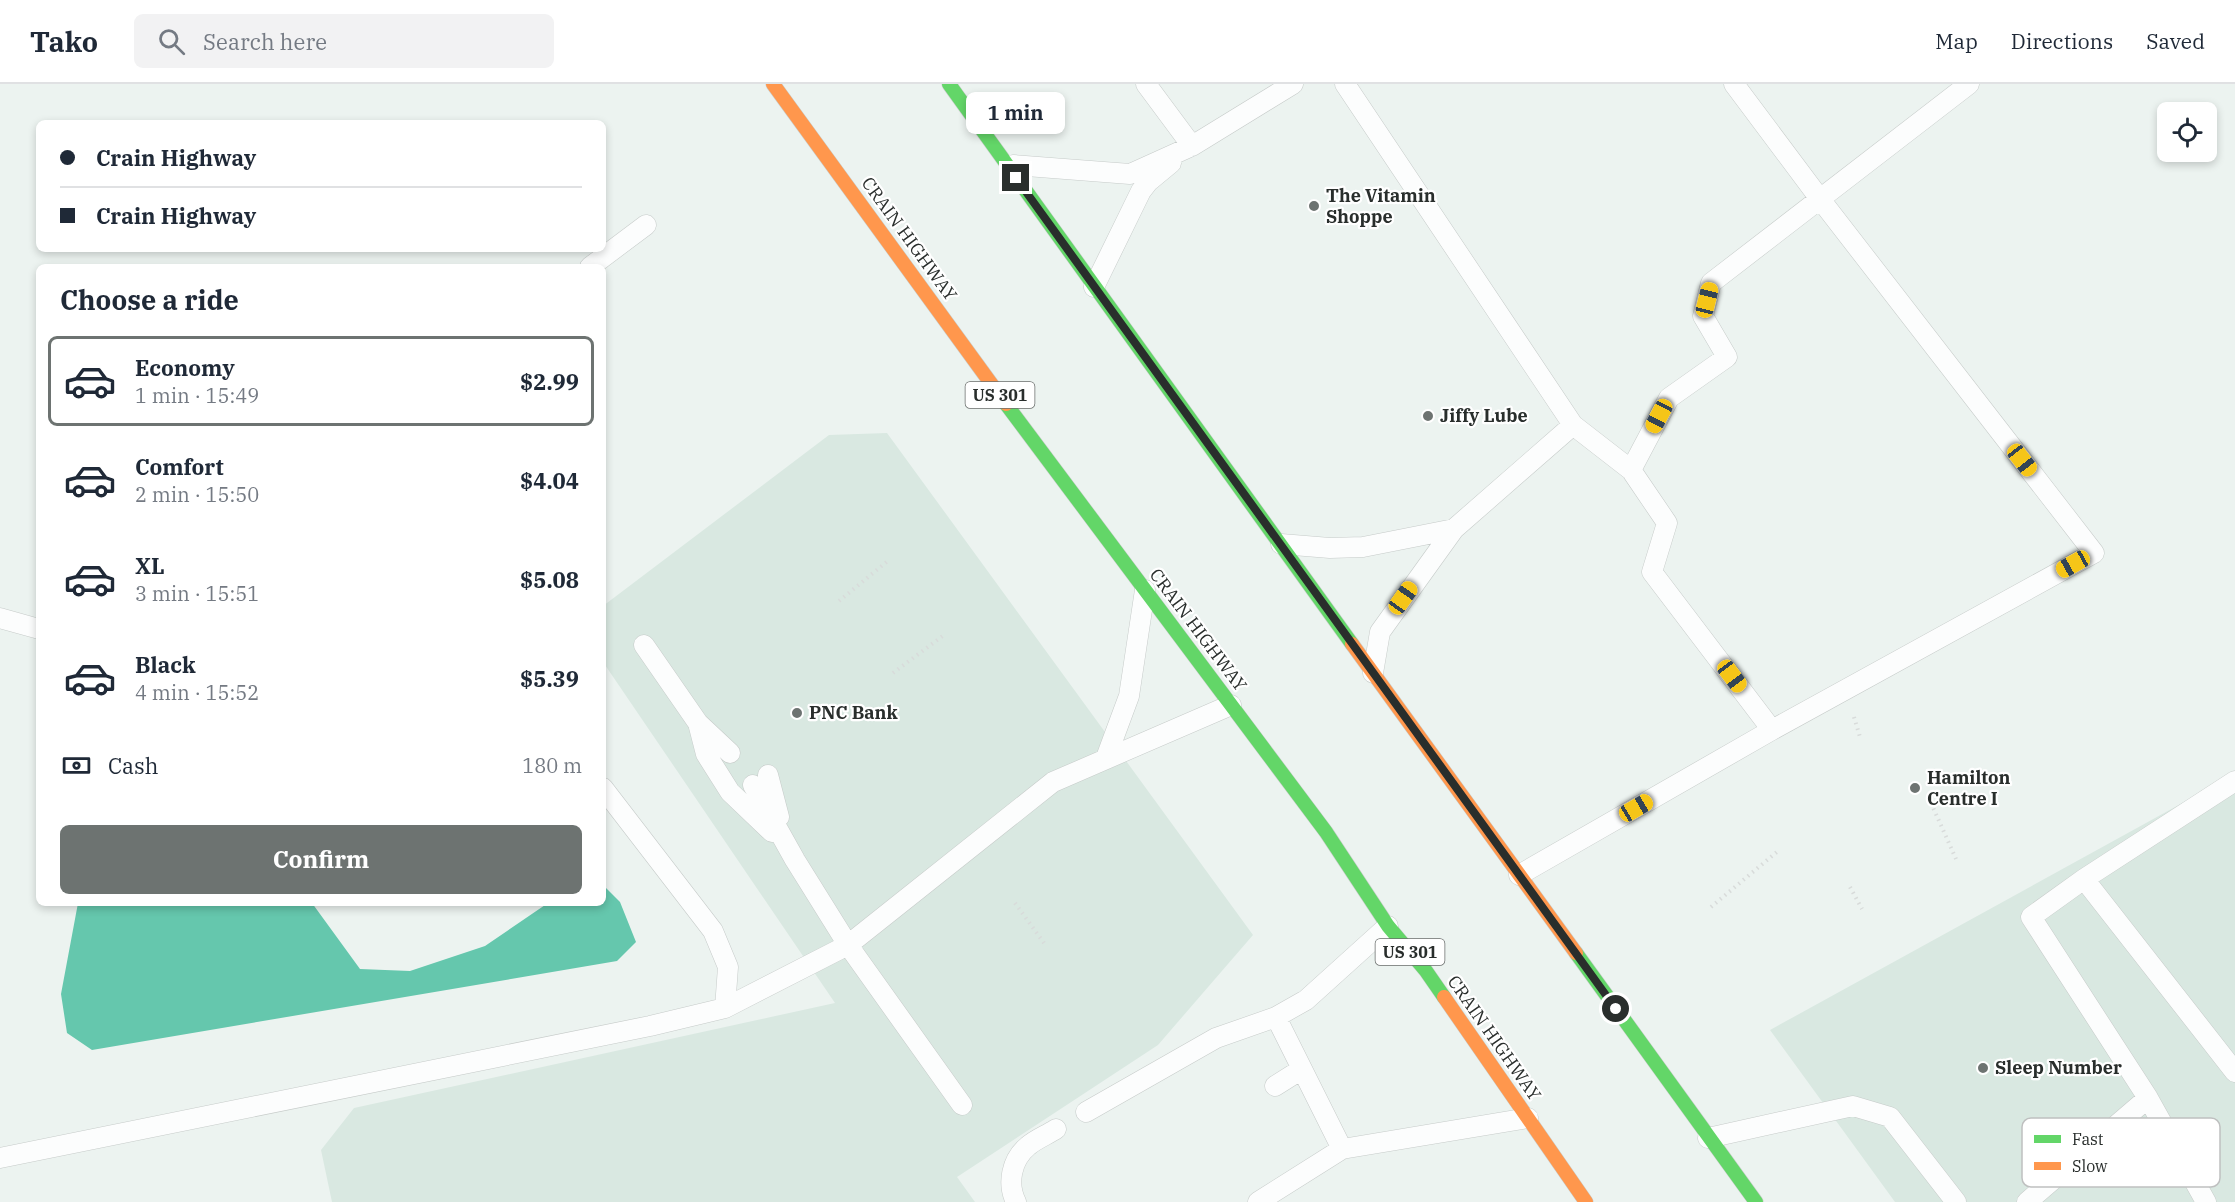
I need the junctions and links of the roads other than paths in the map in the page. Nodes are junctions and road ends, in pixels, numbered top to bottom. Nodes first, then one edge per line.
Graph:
1 (773, 84) edge
2 (950, 84) edge
3 (962, 84) edge
4 (1146, 84) edge
5 (1293, 84) edge
6 (1345, 84) edge
7 (1734, 84) edge
8 (1969, 84) edge
9 (1192, 146) junction
10 (1013, 165) junction
11 (1820, 199) junction
12 (646, 225) dead end
13 (1055, 234) junction
14 (594, 264) edge
15 (1094, 287) junction
16 (1573, 425) junction
17 (1631, 470) junction
18 (1454, 529) junction
19 (1281, 544) junction
20 (1145, 590) junction
21 (0, 618) edge
22 (36, 628) edge
23 (644, 645) dead end
24 (1373, 673) junction
25 (1231, 705) junction
26 (698, 723) junction
27 (1772, 730) junction
28 (736, 749) dead end
29 (1106, 758) junction
30 (760, 780) dead end
31 (2235, 781) edge
32 (606, 792) edge
33 (787, 846) junction
34 (1519, 875) junction
35 (2084, 879) junction
36 (1388, 926) junction
37 (848, 945) junction
38 (725, 1008) junction
39 (1276, 1017) junction
40 (1302, 1069) junction
41 (2235, 1072) edge
42 (1275, 1086) dead end
43 (2148, 1098) junction
44 (962, 1106) dead end
45 (1086, 1112) dead end
46 (1528, 1118) junction
47 (2125, 1118) edge
48 (2159, 1118) edge
49 (1056, 1129) dead end
50 (1708, 1138) junction
51 (1342, 1149) junction
52 (0, 1158) edge
53 (2044, 1187) edge
54 (2198, 1187) edge
55 (1016, 1202) edge
56 (1258, 1202) edge
57 (1586, 1202) edge
58 (1756, 1202) edge
59 (1956, 1202) edge
60 (2027, 1202) edge
61 (2206, 1202) edge

1 - 20 highway, CRAIN HIGHWAY / US 301
2 - 13 highway
3 - 10 highway
4 - 9 lane
5 - 9 lane
6 - 16 lane
7 - 11 lane
8 - 11 lane
9 - 10 lane
9 - 15 lane
10 - 13 highway
11 - 17 lane
11 - 27 lane
12 - 14 lane
13 - 15 highway
15 - 19 highway
16 - 17 lane
16 - 18 lane
17 - 27 lane
18 - 19 lane
18 - 24 lane
19 - 24 highway
20 - 25 highway, CRAIN HIGHWAY / US 301
20 - 29 lane
21 - 22 lane
23 - 26 lane
24 - 34 highway
25 - 29 lane
25 - 36 highway, CRAIN HIGHWAY / US 301
26 - 28 lane
26 - 33 lane
27 - 34 lane
29 - 37 lane
30 - 33 lane
31 - 35 lane
32 - 38 lane
33 - 37 lane
34 - 50 highway
35 - 41 lane
35 - 43 lane
36 - 39 lane
36 - 46 highway, CRAIN HIGHWAY / US 301
37 - 38 lane
37 - 44 lane
38 - 52 lane
39 - 40 lane
39 - 45 lane
40 - 42 lane
40 - 51 lane
43 - 47 lane
43 - 48 lane
46 - 51 lane
46 - 57 highway, CRAIN HIGHWAY / US 301
49 - 55 lane
50 - 58 highway
50 - 59 lane
51 - 56 lane
53 - 60 lane
54 - 61 lane

